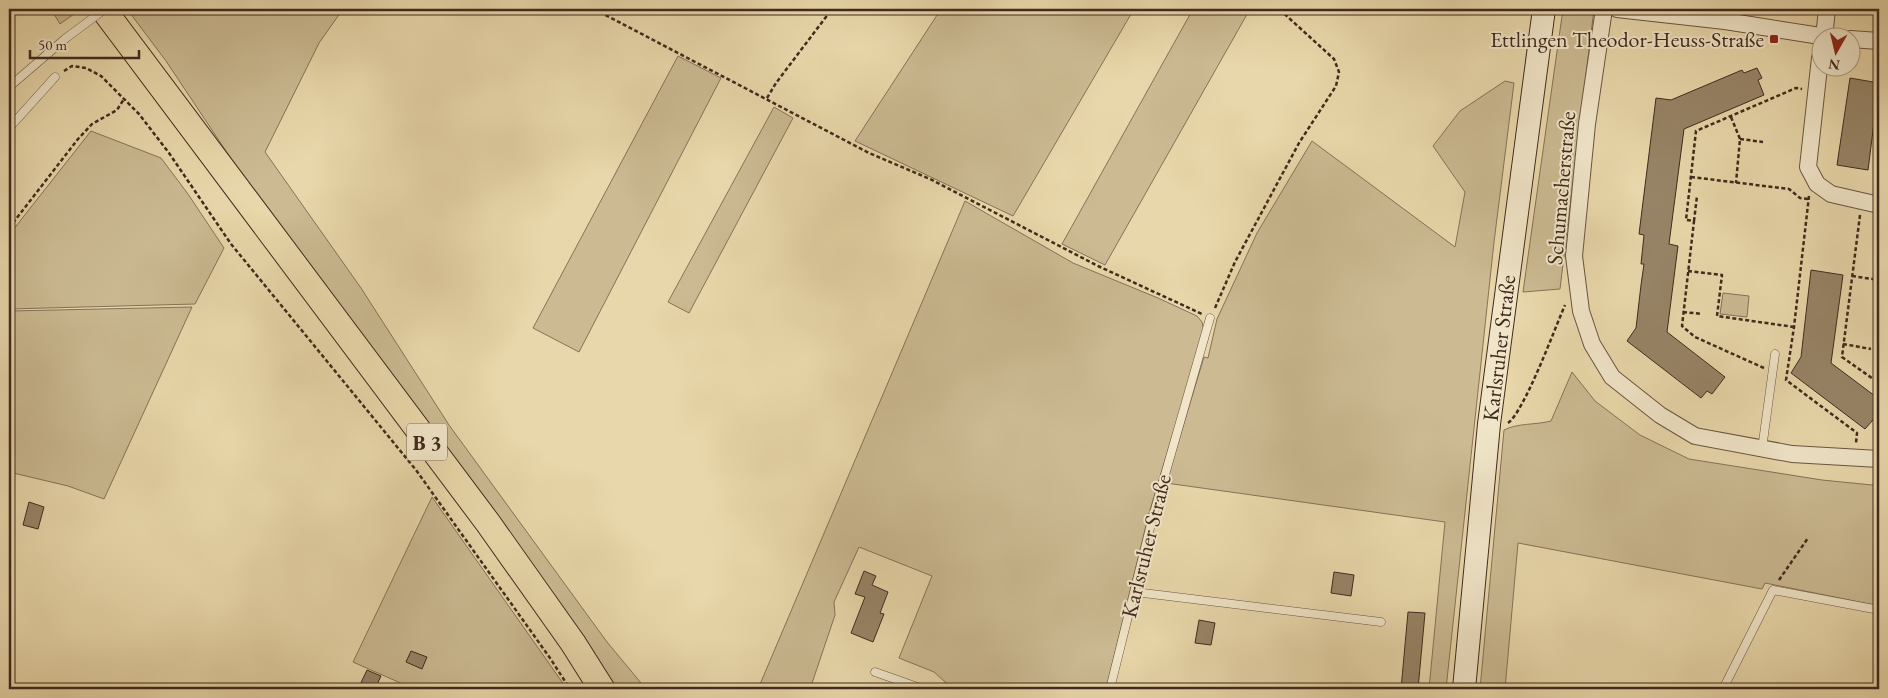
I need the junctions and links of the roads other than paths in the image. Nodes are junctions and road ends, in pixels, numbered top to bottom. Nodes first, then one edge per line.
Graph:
1 (104, 9) edge
2 (1544, 9) edge
3 (1604, 9) edge
4 (1618, 9) edge
5 (1827, 9) edge
6 (1726, 15) edge
7 (1827, 28) edge
8 (1810, 33) edge
9 (1860, 40) edge
10 (1879, 41) edge
11 (55, 77) road end
12 (1818, 78) edge
13 (9, 87) edge
14 (9, 128) edge
15 (1879, 204) edge
16 (1210, 318) road end
17 (1775, 354) dead end
18 (1762, 449) junction
19 (1879, 459) edge
20 (1135, 592) junction
21 (1879, 610) edge
22 (1381, 622) dead end
23 (875, 672) dead end
24 (602, 689) edge
25 (923, 689) edge
26 (1110, 689) edge
27 (1464, 689) edge
28 (1723, 689) edge

1 - 13 lane, bridge
1 - 24 main road, B 3
2 - 27 main road, Karlsruher Straße
3 - 18 street, Schumacherstraße
4 - 6 street
5 - 7 street
6 - 8 street
9 - 10 street
11 - 14 lane
12 - 15 street
16 - 20 lane, Karlsruher Straße
17 - 18 lane
18 - 19 street, Schumacherstraße
20 - 22 lane
20 - 26 lane, Karlsruher Straße
21 - 28 lane
23 - 25 lane

